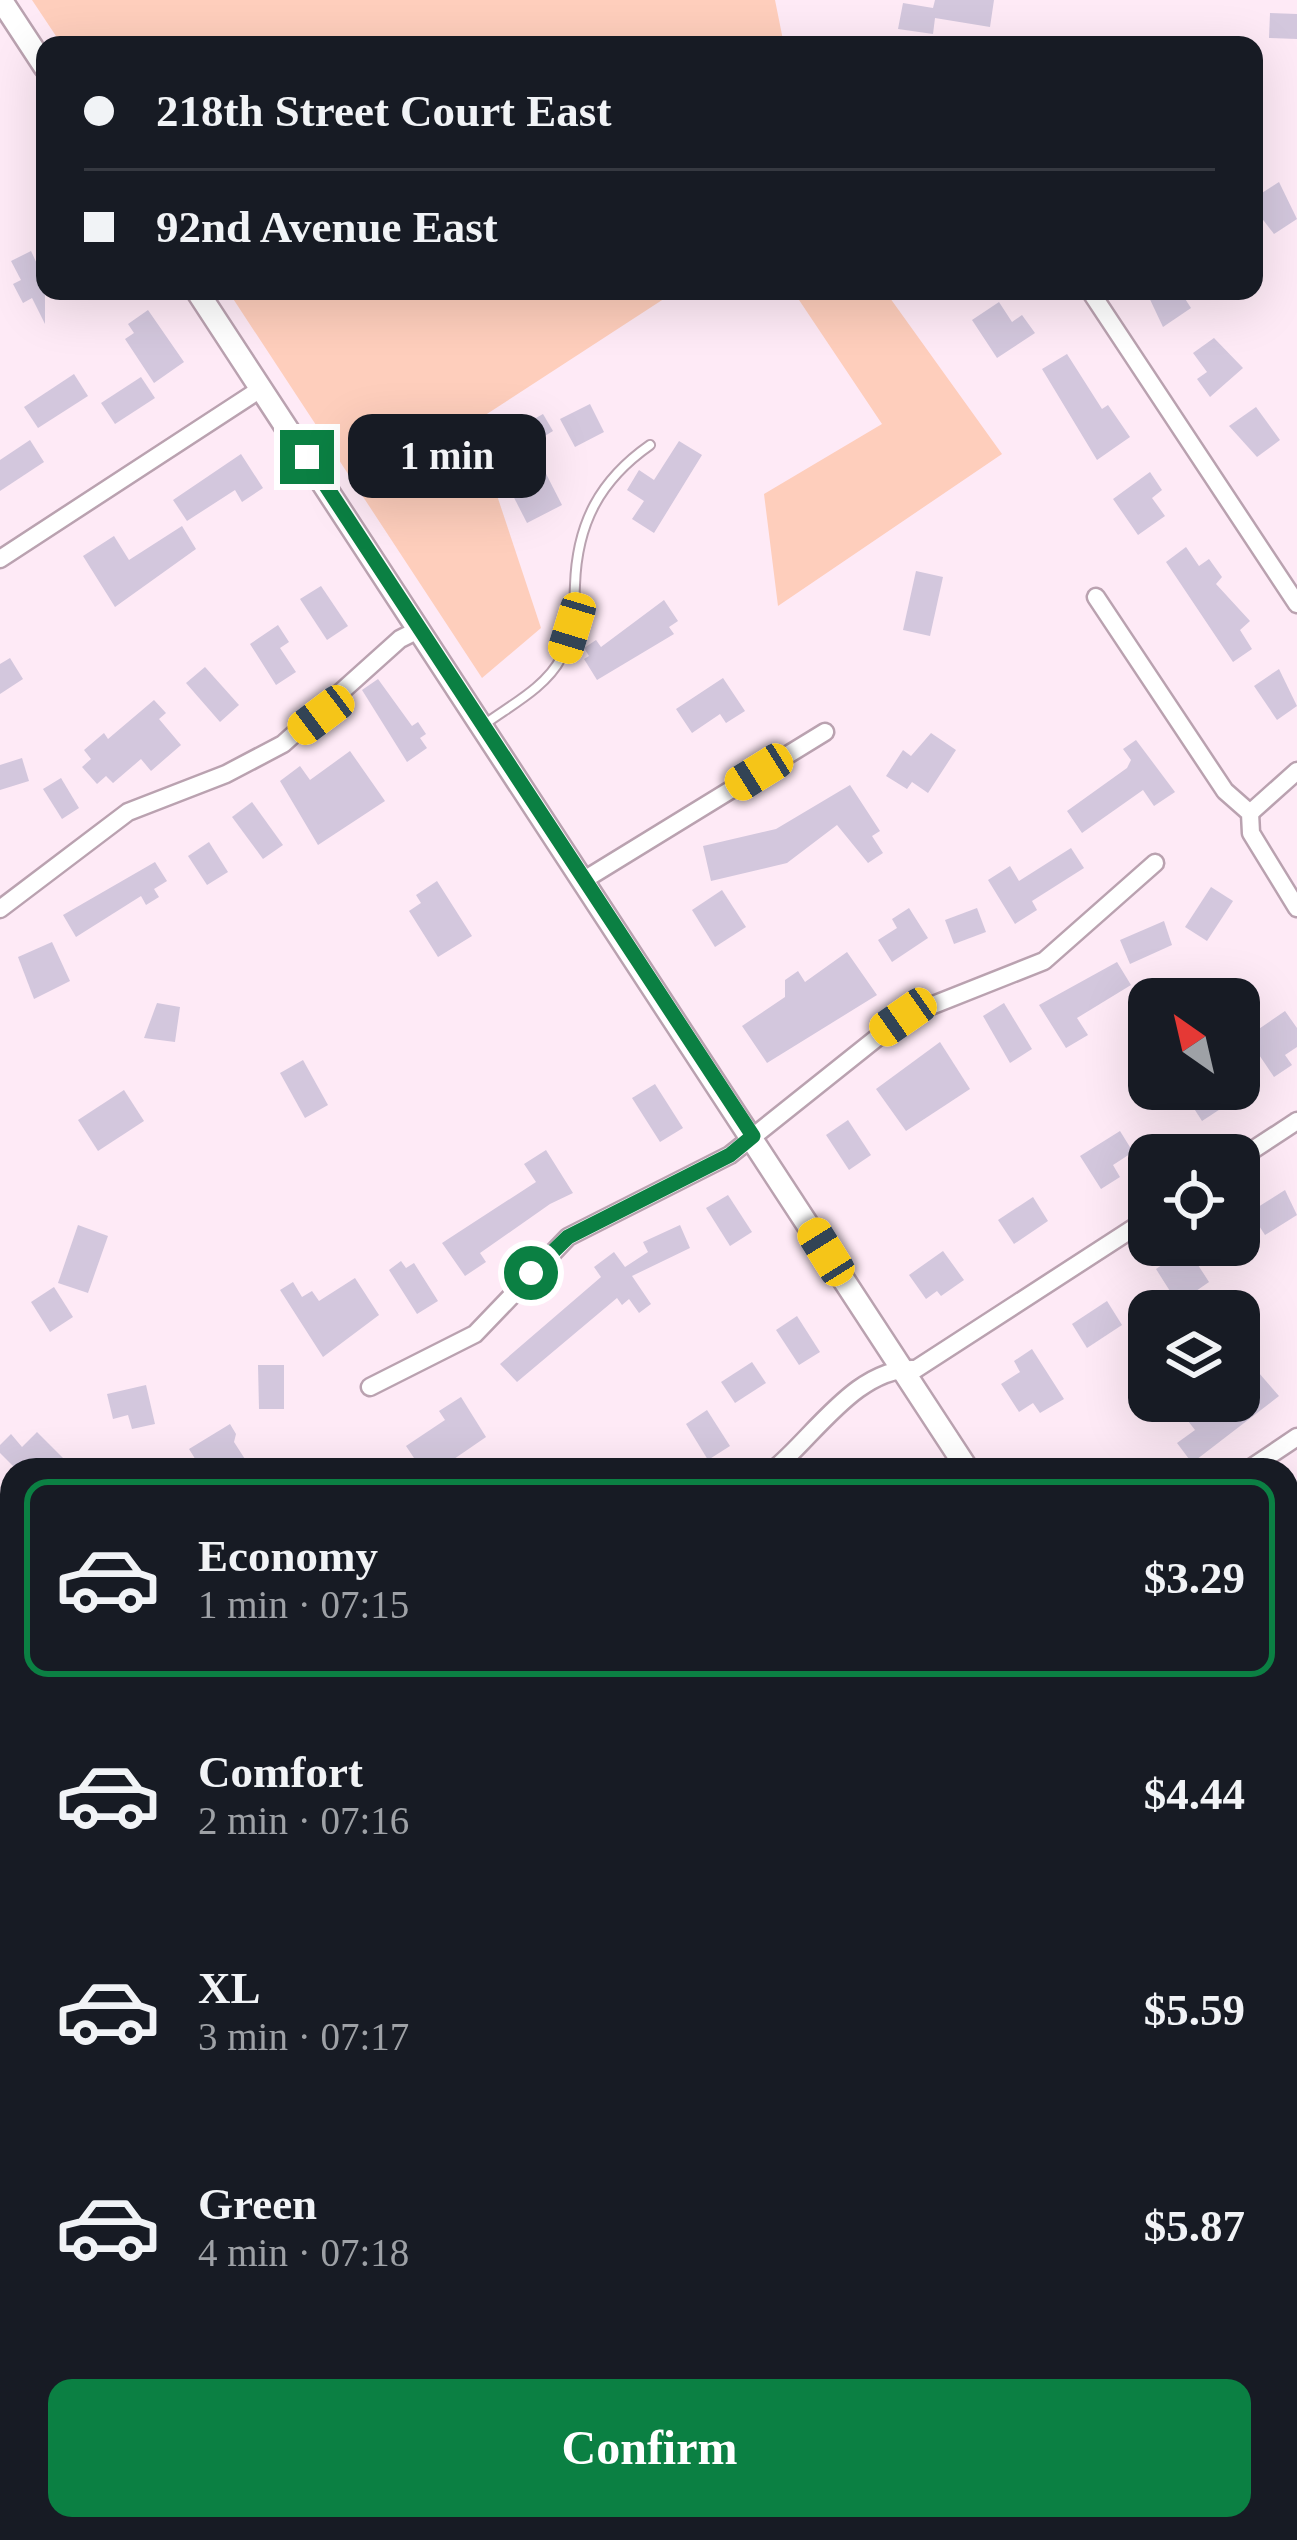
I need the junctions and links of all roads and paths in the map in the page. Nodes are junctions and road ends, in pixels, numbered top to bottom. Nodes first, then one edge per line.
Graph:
1 (2, 5) edge
2 (36, 54) edge
3 (203, 300) edge
4 (1096, 300) edge
5 (262, 388) junction
6 (650, 445) dead end
7 (0, 559) edge
8 (1096, 596) dead end
9 (1297, 604) edge
10 (420, 629) junction
11 (484, 725) junction
12 (825, 732) dead end
13 (1297, 771) edge
14 (1250, 813) junction
15 (1155, 863) dead end
16 (584, 880) junction
17 (1297, 908) edge
18 (0, 909) edge
19 (1297, 1121) edge
20 (753, 1136) junction
21 (1260, 1145) edge
22 (1128, 1232) edge
23 (899, 1368) junction
24 (370, 1387) dead end
25 (1297, 1437) edge
26 (785, 1458) edge
27 (960, 1458) edge
28 (1266, 1458) edge

1 - 2 street
3 - 5 street
4 - 9 street
5 - 7 street
5 - 10 street
6 - 11 lane
8 - 14 street
10 - 11 street
10 - 18 street
11 - 16 street
12 - 16 street
13 - 14 street
14 - 17 street
15 - 20 street
16 - 20 street
19 - 21 street
20 - 23 street
20 - 24 street
22 - 23 street
23 - 26 street
23 - 27 street
25 - 28 street

